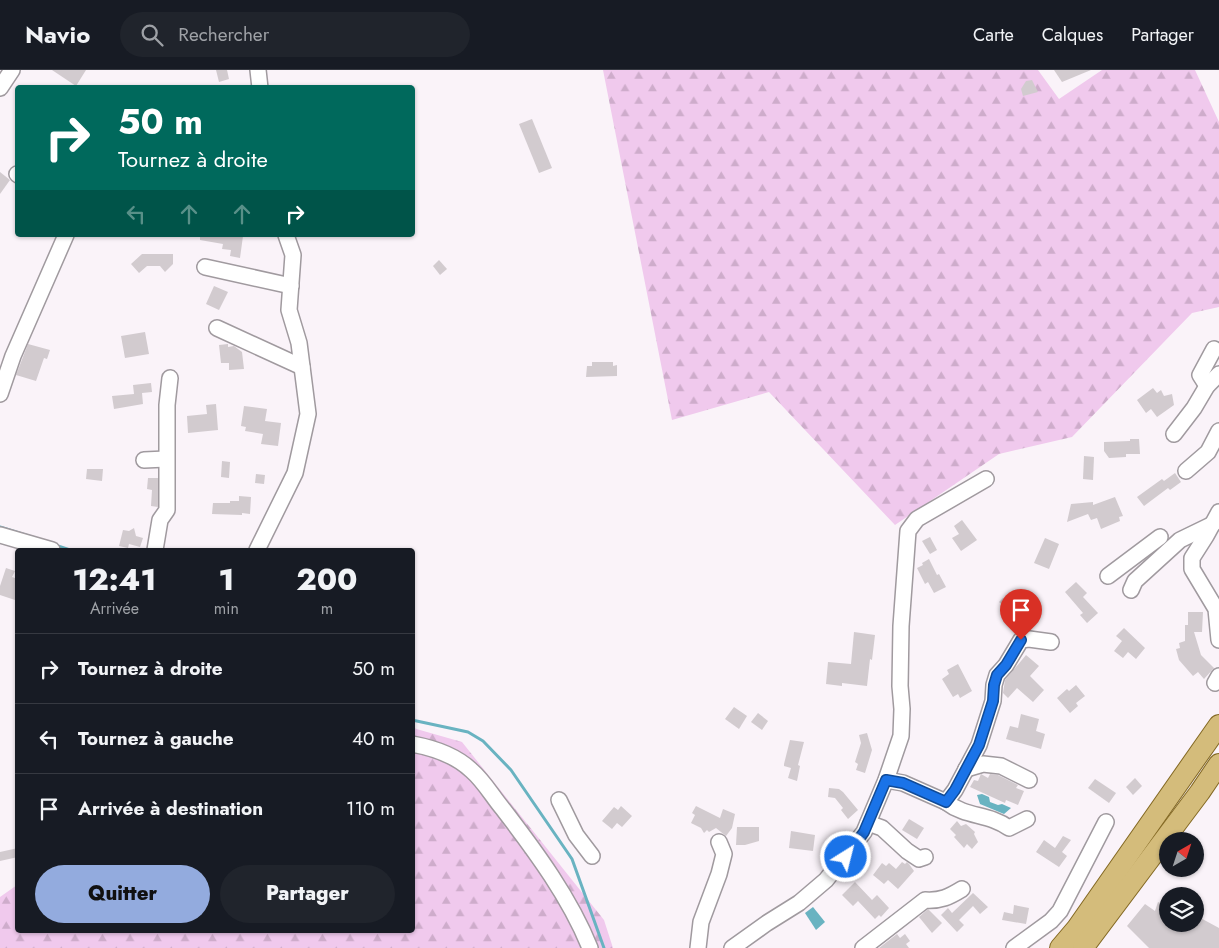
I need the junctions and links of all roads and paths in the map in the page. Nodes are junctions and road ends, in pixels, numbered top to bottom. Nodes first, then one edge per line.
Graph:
1 (12, 70) edge
2 (258, 70) edge
3 (260, 85) edge
4 (0, 88) edge
5 (65, 237) edge
6 (287, 237) edge
7 (205, 267) dead end
8 (290, 286) junction
9 (217, 328) dead end
10 (1214, 348) dead end
11 (302, 367) junction
12 (1219, 374) edge
13 (170, 378) dead end
14 (1207, 386) junction
15 (0, 394) edge
16 (1219, 431) edge
17 (1174, 434) dead end
18 (166, 459) junction
19 (144, 460) dead end
20 (1186, 472) dead end
21 (986, 479) dead end
22 (1216, 518) edge
23 (0, 535) edge
24 (1180, 540) junction
25 (45, 548) edge
26 (155, 548) edge
27 (258, 548) edge
28 (1108, 576) dead end
29 (1128, 588) dead end
30 (1219, 640) edge
31 (1051, 642) dead end
32 (1219, 725) edge
33 (415, 745) edge
34 (1219, 764) edge
35 (966, 768) junction
36 (886, 780) junction
37 (1029, 780) dead end
38 (559, 800) dead end
39 (946, 802) junction
40 (1028, 819) dead end
41 (1106, 822) dead end
42 (868, 823) junction
43 (719, 842) dead end
44 (592, 856) dead end
45 (925, 857) dead end
46 (962, 889) dead end
47 (590, 948) edge
48 (698, 948) edge
49 (732, 948) edge
50 (863, 948) edge
51 (1014, 948) edge
52 (1060, 948) edge
53 (1083, 948) edge

1 - 4 street
2 - 3 street
5 - 15 street
6 - 8 street
7 - 8 street
8 - 11 street
9 - 11 street
10 - 14 street
11 - 27 street
12 - 14 street
13 - 18 street
14 - 17 street
16 - 20 street
18 - 19 street
18 - 26 street
21 - 36 street
22 - 24 street
22 - 30 street
23 - 25 street
24 - 28 street
24 - 29 street
31 - 35 street
32 - 52 main road
33 - 47 street
34 - 53 main road
35 - 37 street
35 - 39 street
36 - 39 street
36 - 42 street
38 - 44 street
39 - 40 street
41 - 51 street
42 - 45 street
42 - 49 street
43 - 48 street
46 - 50 street

